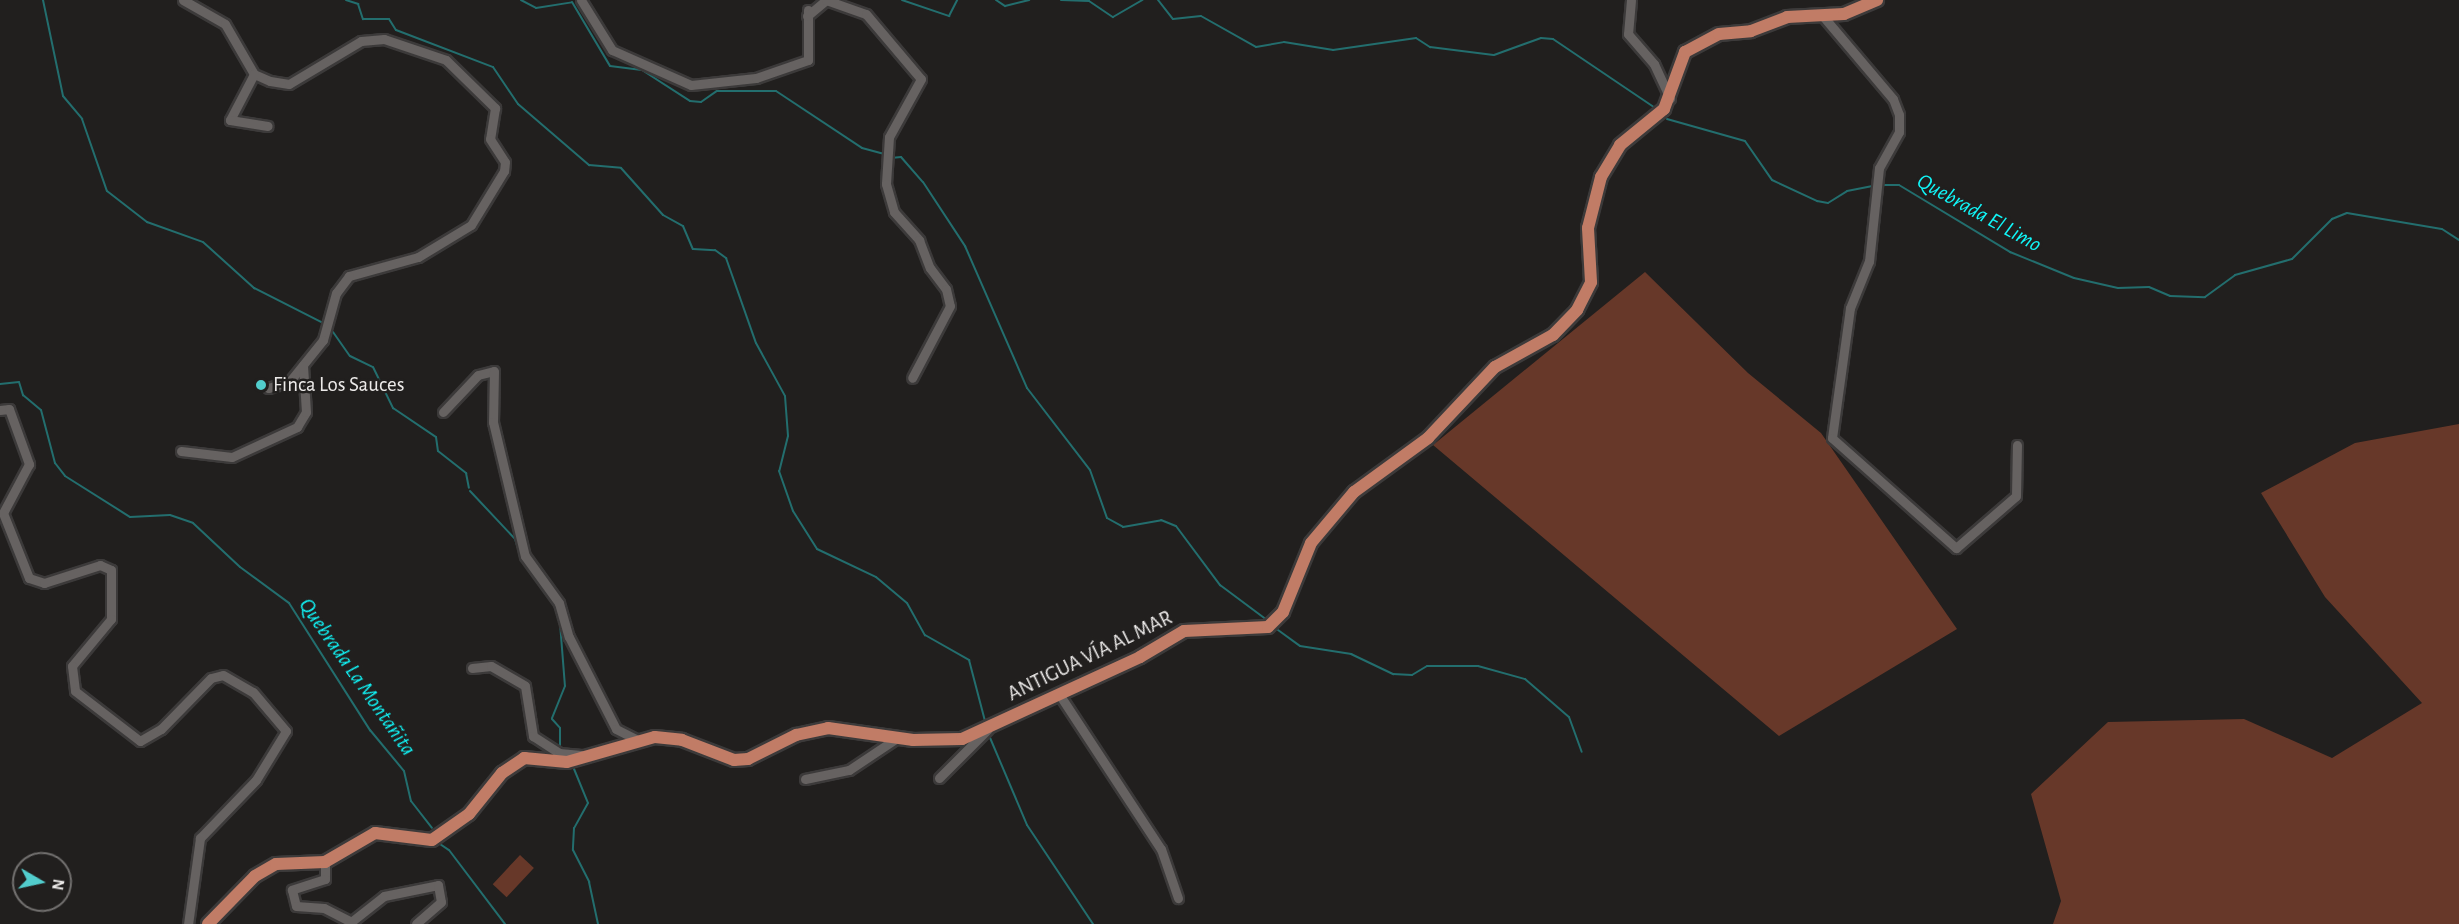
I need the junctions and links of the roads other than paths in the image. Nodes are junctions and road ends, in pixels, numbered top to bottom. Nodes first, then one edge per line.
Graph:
1 (183, 0) edge
2 (581, 0) edge
3 (812, 0) edge
4 (1631, 0) edge
5 (1877, 0) edge
6 (1822, 15) junction
7 (807, 16) junction
8 (254, 74) junction
9 (1670, 99) junction
10 (268, 126) dead end
11 (304, 360) junction
12 (912, 378) dead end
13 (268, 388) dead end
14 (0, 410) edge
15 (443, 412) dead end
16 (2017, 445) dead end
17 (181, 451) dead end
18 (472, 668) dead end
19 (1059, 694) junction
20 (991, 726) junction
21 (897, 738) junction
22 (638, 740) junction
23 (586, 755) junction
24 (939, 778) dead end
25 (805, 779) dead end
26 (325, 862) junction
27 (1178, 898) dead end
28 (188, 924) edge
29 (208, 924) edge
30 (416, 924) edge

1 - 8 street
2 - 7 street
3 - 7 street
4 - 9 street
5 - 6 main road
6 - 9 main road
6 - 16 street
7 - 12 street
8 - 10 street
8 - 11 street
9 - 19 main road, ANTIGUA VÍA AL MAR
11 - 13 street
11 - 17 street
14 - 28 street
15 - 22 street
18 - 23 street
19 - 20 main road, ANTIGUA VÍA AL MAR
19 - 27 street
20 - 21 main road, ANTIGUA VÍA AL MAR
20 - 24 street
21 - 22 main road, ANTIGUA VÍA AL MAR
21 - 25 street
22 - 23 main road, ANTIGUA VÍA AL MAR
23 - 26 main road, ANTIGUA VÍA AL MAR
26 - 29 main road, ANTIGUA VÍA AL MAR
26 - 30 street

